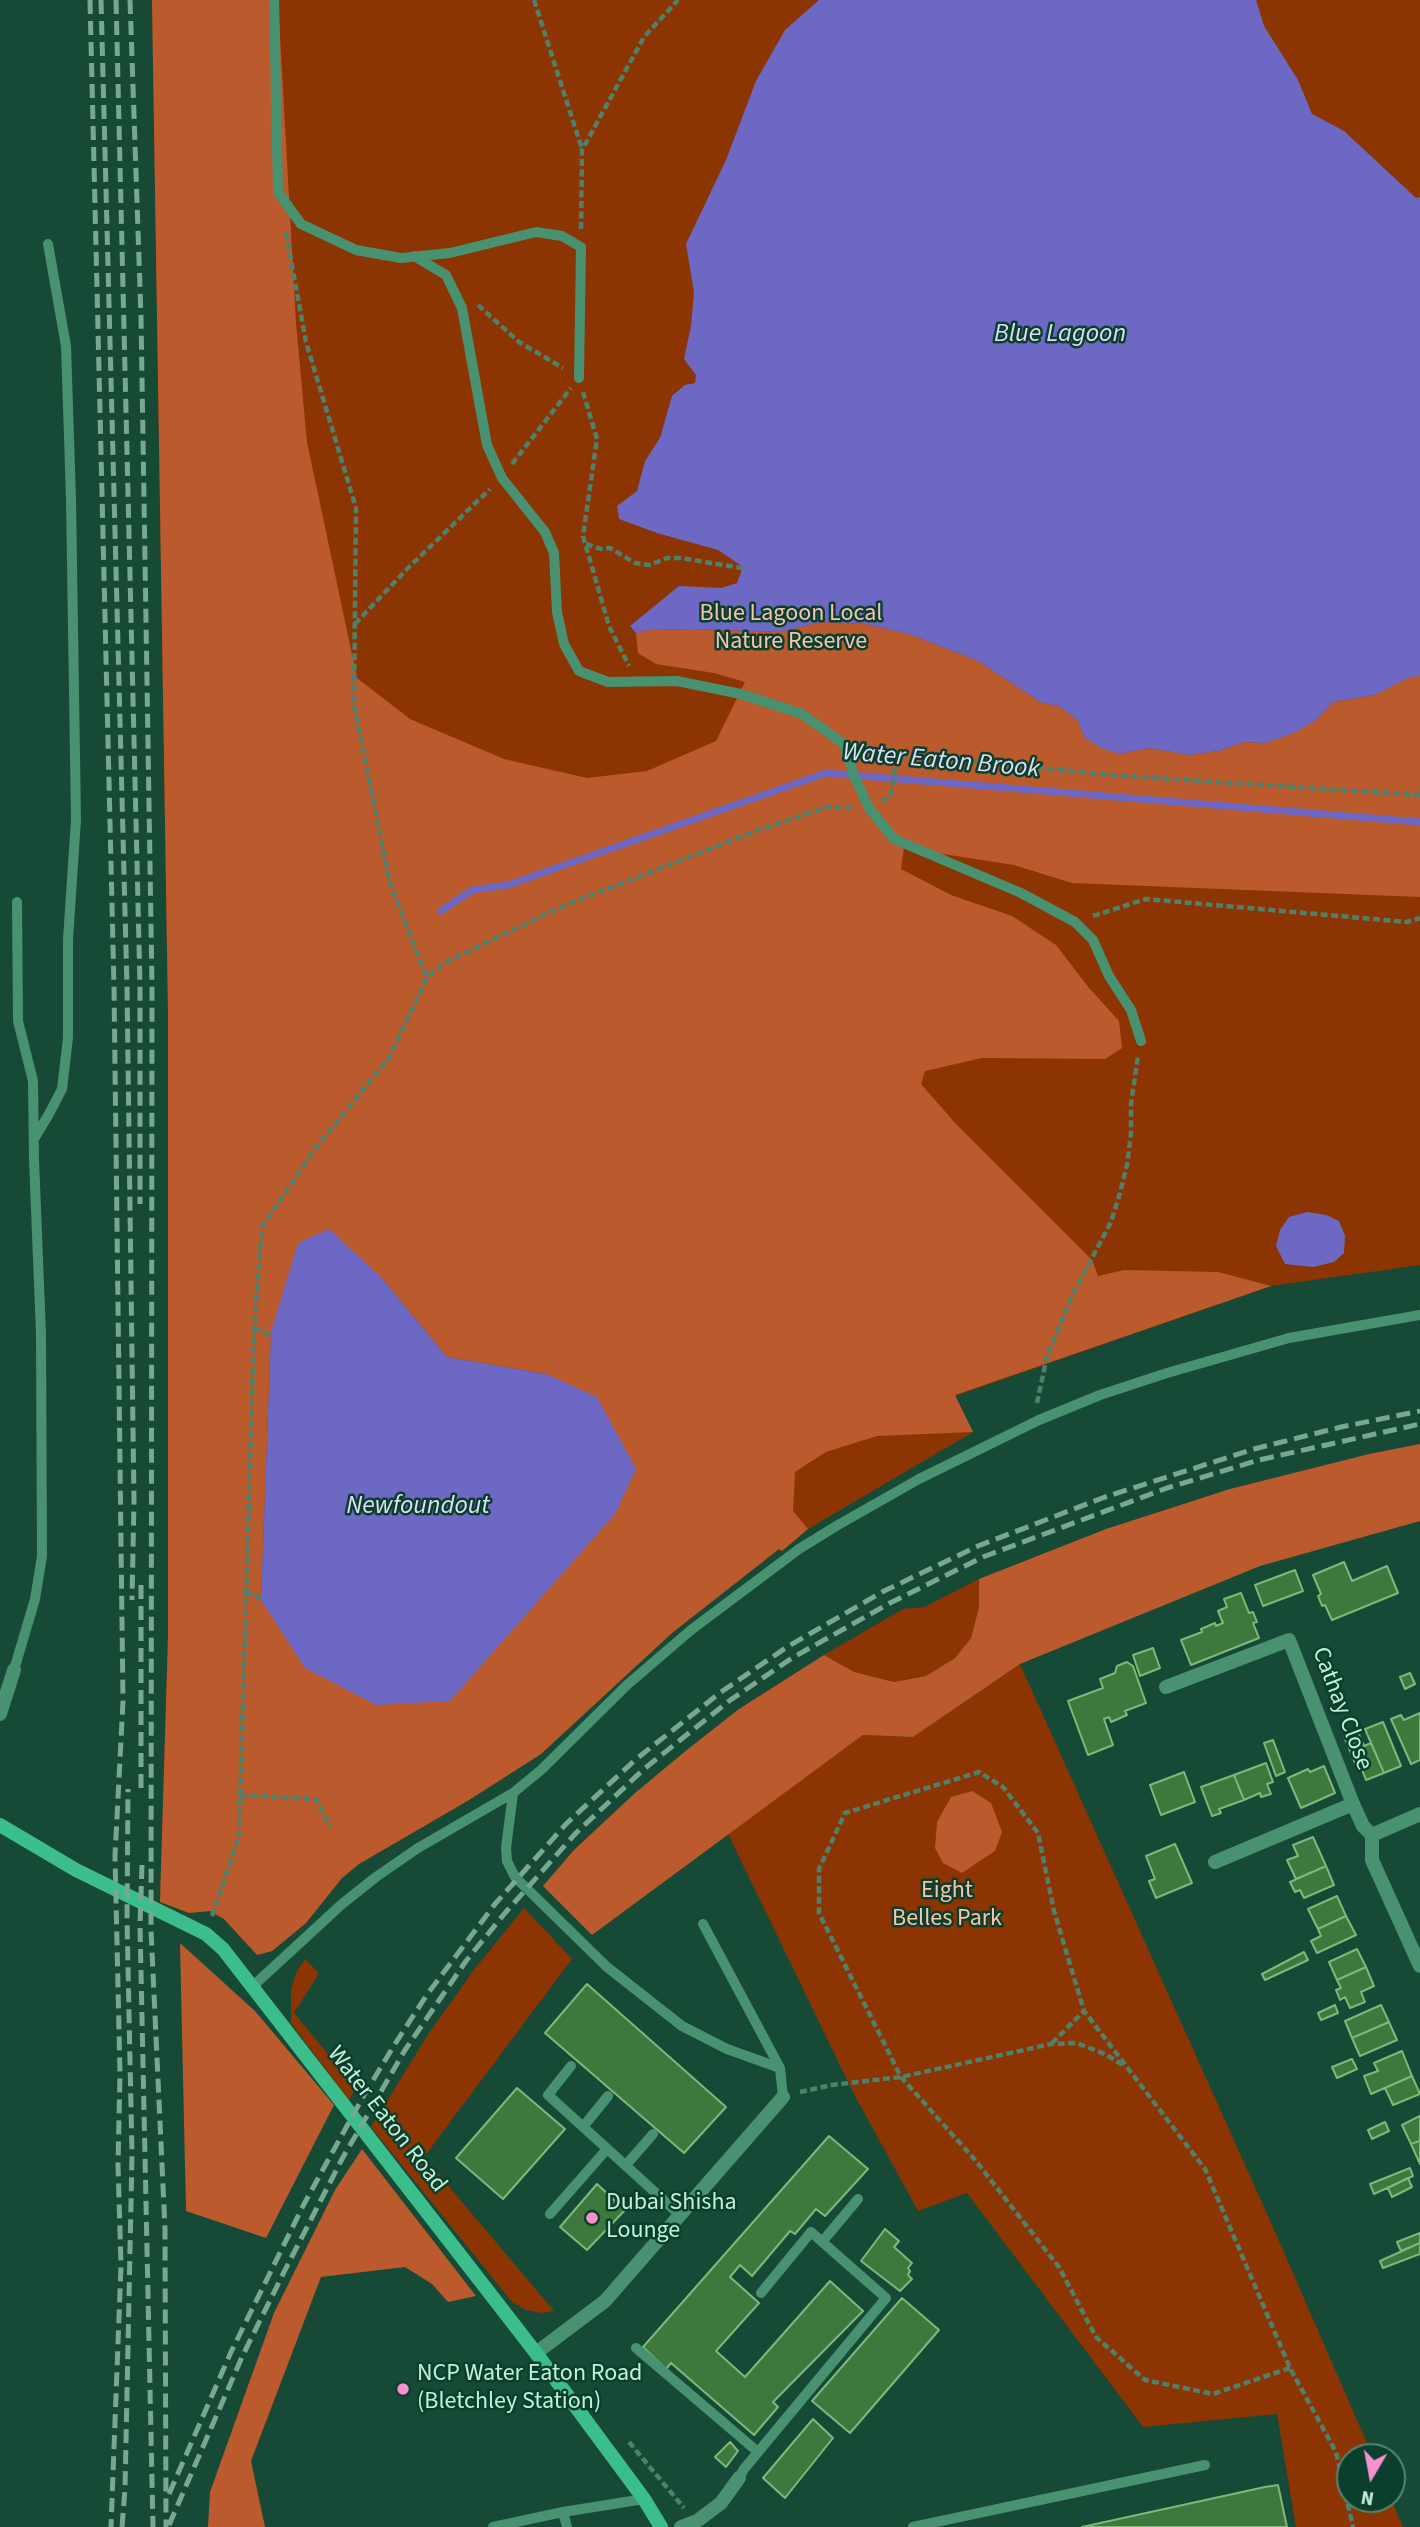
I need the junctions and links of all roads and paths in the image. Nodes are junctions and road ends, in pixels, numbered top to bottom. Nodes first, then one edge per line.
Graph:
1 (274, 0) edge
2 (534, 0) edge
3 (677, 0) edge
4 (582, 150) junction
5 (278, 192) junction
6 (48, 244) dead end
7 (581, 247) junction
8 (414, 256) junction
9 (473, 300) dead end
10 (579, 378) junction
11 (502, 478) junction
12 (585, 544) junction
13 (747, 569) dead end
14 (355, 625) junction
15 (637, 682) junction
16 (844, 744) junction
17 (897, 754) junction
18 (1420, 795) edge
19 (891, 796) dead end
20 (869, 808) junction
21 (17, 902) dead end
22 (1420, 918) edge
23 (1075, 922) junction
24 (428, 978) junction
25 (1141, 1041) joint
26 (34, 1139) junction
27 (1420, 1315) edge
28 (254, 1329) junction
29 (271, 1337) dead end
30 (1039, 1420) junction
31 (246, 1594) junction
32 (261, 1600) dead end
33 (14, 1670) joint
34 (1166, 1687) dead end
35 (0, 1714) edge
36 (513, 1793) junction
37 (240, 1795) junction
38 (1353, 1804) junction
39 (1420, 1814) edge
40 (0, 1825) edge
41 (330, 1827) dead end
42 (1373, 1835) junction
43 (1216, 1862) dead end
44 (704, 1924) dead end
45 (206, 1934) junction
46 (1420, 1966) edge
47 (253, 1986) junction
48 (1084, 2011) junction
49 (1051, 2044) junction
50 (571, 2066) dead end
51 (780, 2068) junction
52 (1128, 2069) junction
53 (901, 2077) junction
54 (608, 2095) dead end
55 (783, 2097) junction
56 (583, 2127) junction
57 (653, 2134) dead end
58 (607, 2149) junction
59 (626, 2165) junction
60 (858, 2199) dead end
61 (550, 2214) dead end
62 (680, 2215) junction
63 (822, 2242) junction
64 (761, 2293) dead end
65 (636, 2348) dead end
66 (536, 2353) junction
67 (1290, 2368) junction
68 (758, 2452) junction
69 (1205, 2465) dead end
70 (739, 2478) joint
71 (644, 2499) junction
72 (563, 2512) junction
73 (493, 2527) edge
74 (567, 2527) edge
75 (661, 2527) edge
76 (681, 2527) edge
77 (913, 2527) edge
78 (1353, 2527) edge

1 - 5 lane
2 - 4 path
3 - 4 path
4 - 7 path
5 - 8 lane
5 - 14 path
6 - 26 lane
7 - 8 lane
7 - 10 lane
8 - 11 lane
9 - 10 path
10 - 11 path
10 - 12 path
11 - 14 path
11 - 15 lane
12 - 13 path
12 - 15 path
14 - 24 path
15 - 16 lane
16 - 17 path
16 - 20 lane
17 - 18 path
17 - 19 path
20 - 23 lane
20 - 24 path
21 - 26 lane
22 - 23 path
23 - 25 lane
24 - 28 path
25 - 30 path
26 - 33 lane
27 - 30 lane
28 - 29 path
28 - 31 path
30 - 36 lane
31 - 32 path
31 - 37 path
33 - 35 street
34 - 38 street, Cathay Close
36 - 47 lane
36 - 51 lane
37 - 41 path
37 - 45 path
38 - 42 street, Cathay Close
38 - 43 street
39 - 42 street
40 - 45 street, Water Eaton Road
42 - 46 street
44 - 51 lane
45 - 47 street, Water Eaton Road
47 - 66 street, Water Eaton Road
48 - 49 path
48 - 52 path
48 - 53 path
49 - 52 path
49 - 53 path
50 - 56 lane
51 - 55 lane
52 - 67 path
53 - 55 path
53 - 67 path
54 - 56 lane
55 - 62 street
56 - 58 lane
57 - 59 lane
58 - 59 lane
58 - 61 lane
59 - 62 lane
60 - 63 lane
62 - 66 street
63 - 64 lane
63 - 68 lane
65 - 68 lane
66 - 71 street, Water Eaton Road
67 - 78 path
68 - 70 lane
69 - 77 lane
70 - 76 street
71 - 72 lane
71 - 75 street, Water Eaton Road
72 - 73 lane
72 - 74 lane

